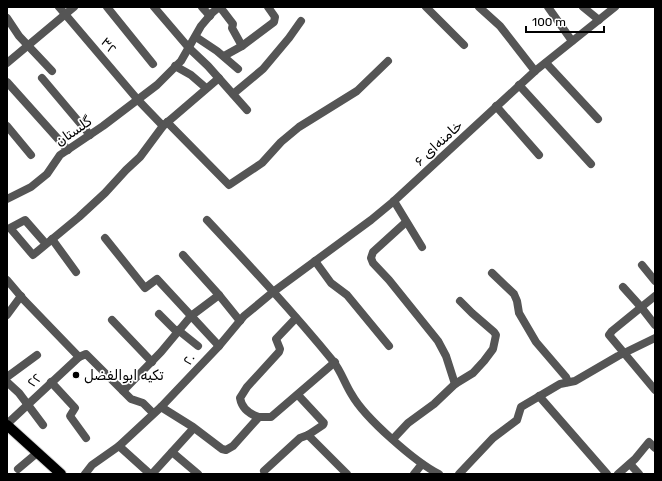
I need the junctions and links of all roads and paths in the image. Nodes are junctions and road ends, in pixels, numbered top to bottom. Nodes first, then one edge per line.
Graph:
1 (59, 7) edge
2 (74, 7) edge
3 (107, 7) edge
4 (154, 7) edge
5 (202, 7) edge
6 (220, 7) edge
7 (268, 7) edge
8 (426, 7) edge
9 (479, 7) edge
10 (548, 7) edge
11 (583, 7) edge
12 (615, 7) edge
13 (65, 14) junction
14 (210, 16) junction
15 (7, 18) edge
16 (599, 20) junction
17 (301, 21) dead end
18 (196, 37) junction
19 (572, 41) junction
20 (464, 45) dead end
21 (28, 46) junction
22 (242, 46) junction
23 (189, 48) junction
24 (224, 56) junction
25 (388, 61) dead end
26 (546, 63) junction
27 (7, 64) edge
28 (153, 64) dead end
29 (175, 66) junction
30 (238, 69) dead end
31 (52, 71) dead end
32 (535, 71) junction
33 (42, 78) dead end
34 (219, 78) junction
35 (7, 82) edge
36 (519, 86) junction
37 (206, 88) junction
38 (233, 94) junction
39 (138, 100) junction
40 (496, 106) junction
41 (247, 110) dead end
42 (598, 119) dead end
43 (165, 124) junction
44 (7, 126) edge
45 (90, 135) junction
46 (10, 136) edge
47 (68, 150) junction
48 (538, 155) dead end
49 (31, 156) dead end
50 (591, 164) dead end
51 (7, 199) edge
52 (394, 201) junction
53 (206, 220) dead end
54 (406, 222) junction
55 (105, 238) dead end
56 (49, 241) junction
57 (422, 247) dead end
58 (183, 255) dead end
59 (315, 261) junction
60 (642, 266) dead end
61 (76, 272) dead end
62 (492, 273) dead end
63 (7, 280) edge
64 (655, 281) edge
65 (623, 287) dead end
66 (273, 292) junction
67 (219, 295) junction
68 (20, 296) junction
69 (655, 296) edge
70 (460, 301) dead end
71 (641, 306) junction
72 (159, 314) dead end
73 (7, 315) edge
74 (191, 316) junction
75 (296, 318) junction
76 (112, 320) dead end
77 (240, 321) junction
78 (655, 325) edge
79 (178, 331) junction
80 (655, 338) edge
81 (198, 346) dead end
82 (219, 346) junction
83 (389, 346) dead end
84 (625, 353) junction
85 (38, 355) dead end
86 (79, 357) junction
87 (152, 362) junction
88 (334, 362) junction
89 (7, 377) edge
90 (7, 382) edge
91 (51, 382) junction
92 (568, 382) junction
93 (455, 384) junction
94 (655, 390) edge
95 (123, 391) junction
96 (298, 395) junction
97 (539, 396) junction
98 (27, 404) junction
99 (161, 407) junction
100 (153, 413) junction
101 (259, 417) junction
102 (7, 424) edge
103 (43, 425) dead end
104 (192, 430) dead end
105 (308, 435) junction
106 (86, 438) dead end
107 (393, 439) junction
108 (119, 446) junction
109 (655, 448) edge
110 (172, 452) junction
111 (37, 453) junction
112 (422, 464) junction
113 (630, 464) junction
114 (18, 469) dead end
115 (264, 471) dead end
116 (61, 474) edge
117 (85, 474) edge
118 (151, 474) edge
119 (198, 474) edge
120 (347, 474) edge
121 (414, 474) edge
122 (439, 474) edge
123 (459, 474) edge
124 (607, 474) edge
125 (618, 474) edge
126 (639, 474) edge

1 - 13 street, ۳۲
2 - 13 street
3 - 28 street
4 - 23 street
5 - 14 street
6 - 14 street, گلستان
6 - 22 street
7 - 22 street
8 - 20 street
9 - 32 street
10 - 19 street
11 - 16 street
12 - 16 street, خامنه‌ای ۶
13 - 21 street
13 - 39 street, ۳۲
14 - 18 street, گلستان
15 - 21 street
16 - 19 street, خامنه‌ای ۶
17 - 38 street
18 - 23 street, گلستان
18 - 24 street
19 - 26 street, خامنه‌ای ۶
21 - 27 street
21 - 31 street
22 - 24 street
23 - 29 street, گلستان
23 - 34 street
24 - 30 street
25 - 43 street, ۳۲
26 - 32 street, خامنه‌ای ۶
26 - 42 street
29 - 37 street
29 - 39 street, گلستان
32 - 36 street, خامنه‌ای ۶
33 - 45 street
34 - 37 street
34 - 38 street
35 - 47 street
36 - 40 street, خامنه‌ای ۶
36 - 50 street
37 - 43 street
38 - 41 street
39 - 43 street, ۳۲
39 - 45 street, گلستان
40 - 48 street
40 - 52 street, خامنه‌ای ۶
43 - 56 street
44 - 46 street
45 - 47 street, گلستان
46 - 49 street
47 - 51 street, گلستان
52 - 54 street
52 - 59 street, خامنه‌ای ۶
53 - 66 street
54 - 57 street
54 - 93 street
55 - 74 street
56 - 56 street
56 - 61 street
58 - 67 street
59 - 66 street, خامنه‌ای ۶
59 - 83 street
60 - 64 street
62 - 92 street
63 - 68 street
65 - 71 street
66 - 75 street
66 - 77 street, ۲۰
67 - 74 street
67 - 77 street
68 - 73 street
68 - 86 street
69 - 71 street
70 - 93 street
71 - 78 street
71 - 84 street
72 - 79 street
74 - 79 street
74 - 82 street
75 - 88 street
75 - 101 street
76 - 87 street
77 - 82 street, ۲۰
79 - 81 street
79 - 87 street
80 - 84 street
82 - 99 street, ۲۰
84 - 92 street
84 - 94 street
85 - 89 street
86 - 91 street, ۲۲
86 - 95 street
87 - 95 street
88 - 96 street
88 - 107 street
90 - 98 street
91 - 98 street, ۲۲
91 - 106 street
92 - 97 street
93 - 107 street
95 - 100 street
96 - 101 street
96 - 105 street
97 - 123 street
97 - 124 street
98 - 102 street, ۲۲
98 - 103 street
99 - 100 street, ۲۰
99 - 101 street
100 - 108 street, ۲۰
102 - 111 main road
104 - 110 street
105 - 115 street
105 - 120 street
107 - 112 street
108 - 117 street, ۲۰
108 - 118 street
109 - 113 street
110 - 118 street
110 - 119 street
111 - 114 street
111 - 116 main road
112 - 121 street
112 - 122 street
113 - 125 street
113 - 126 street

